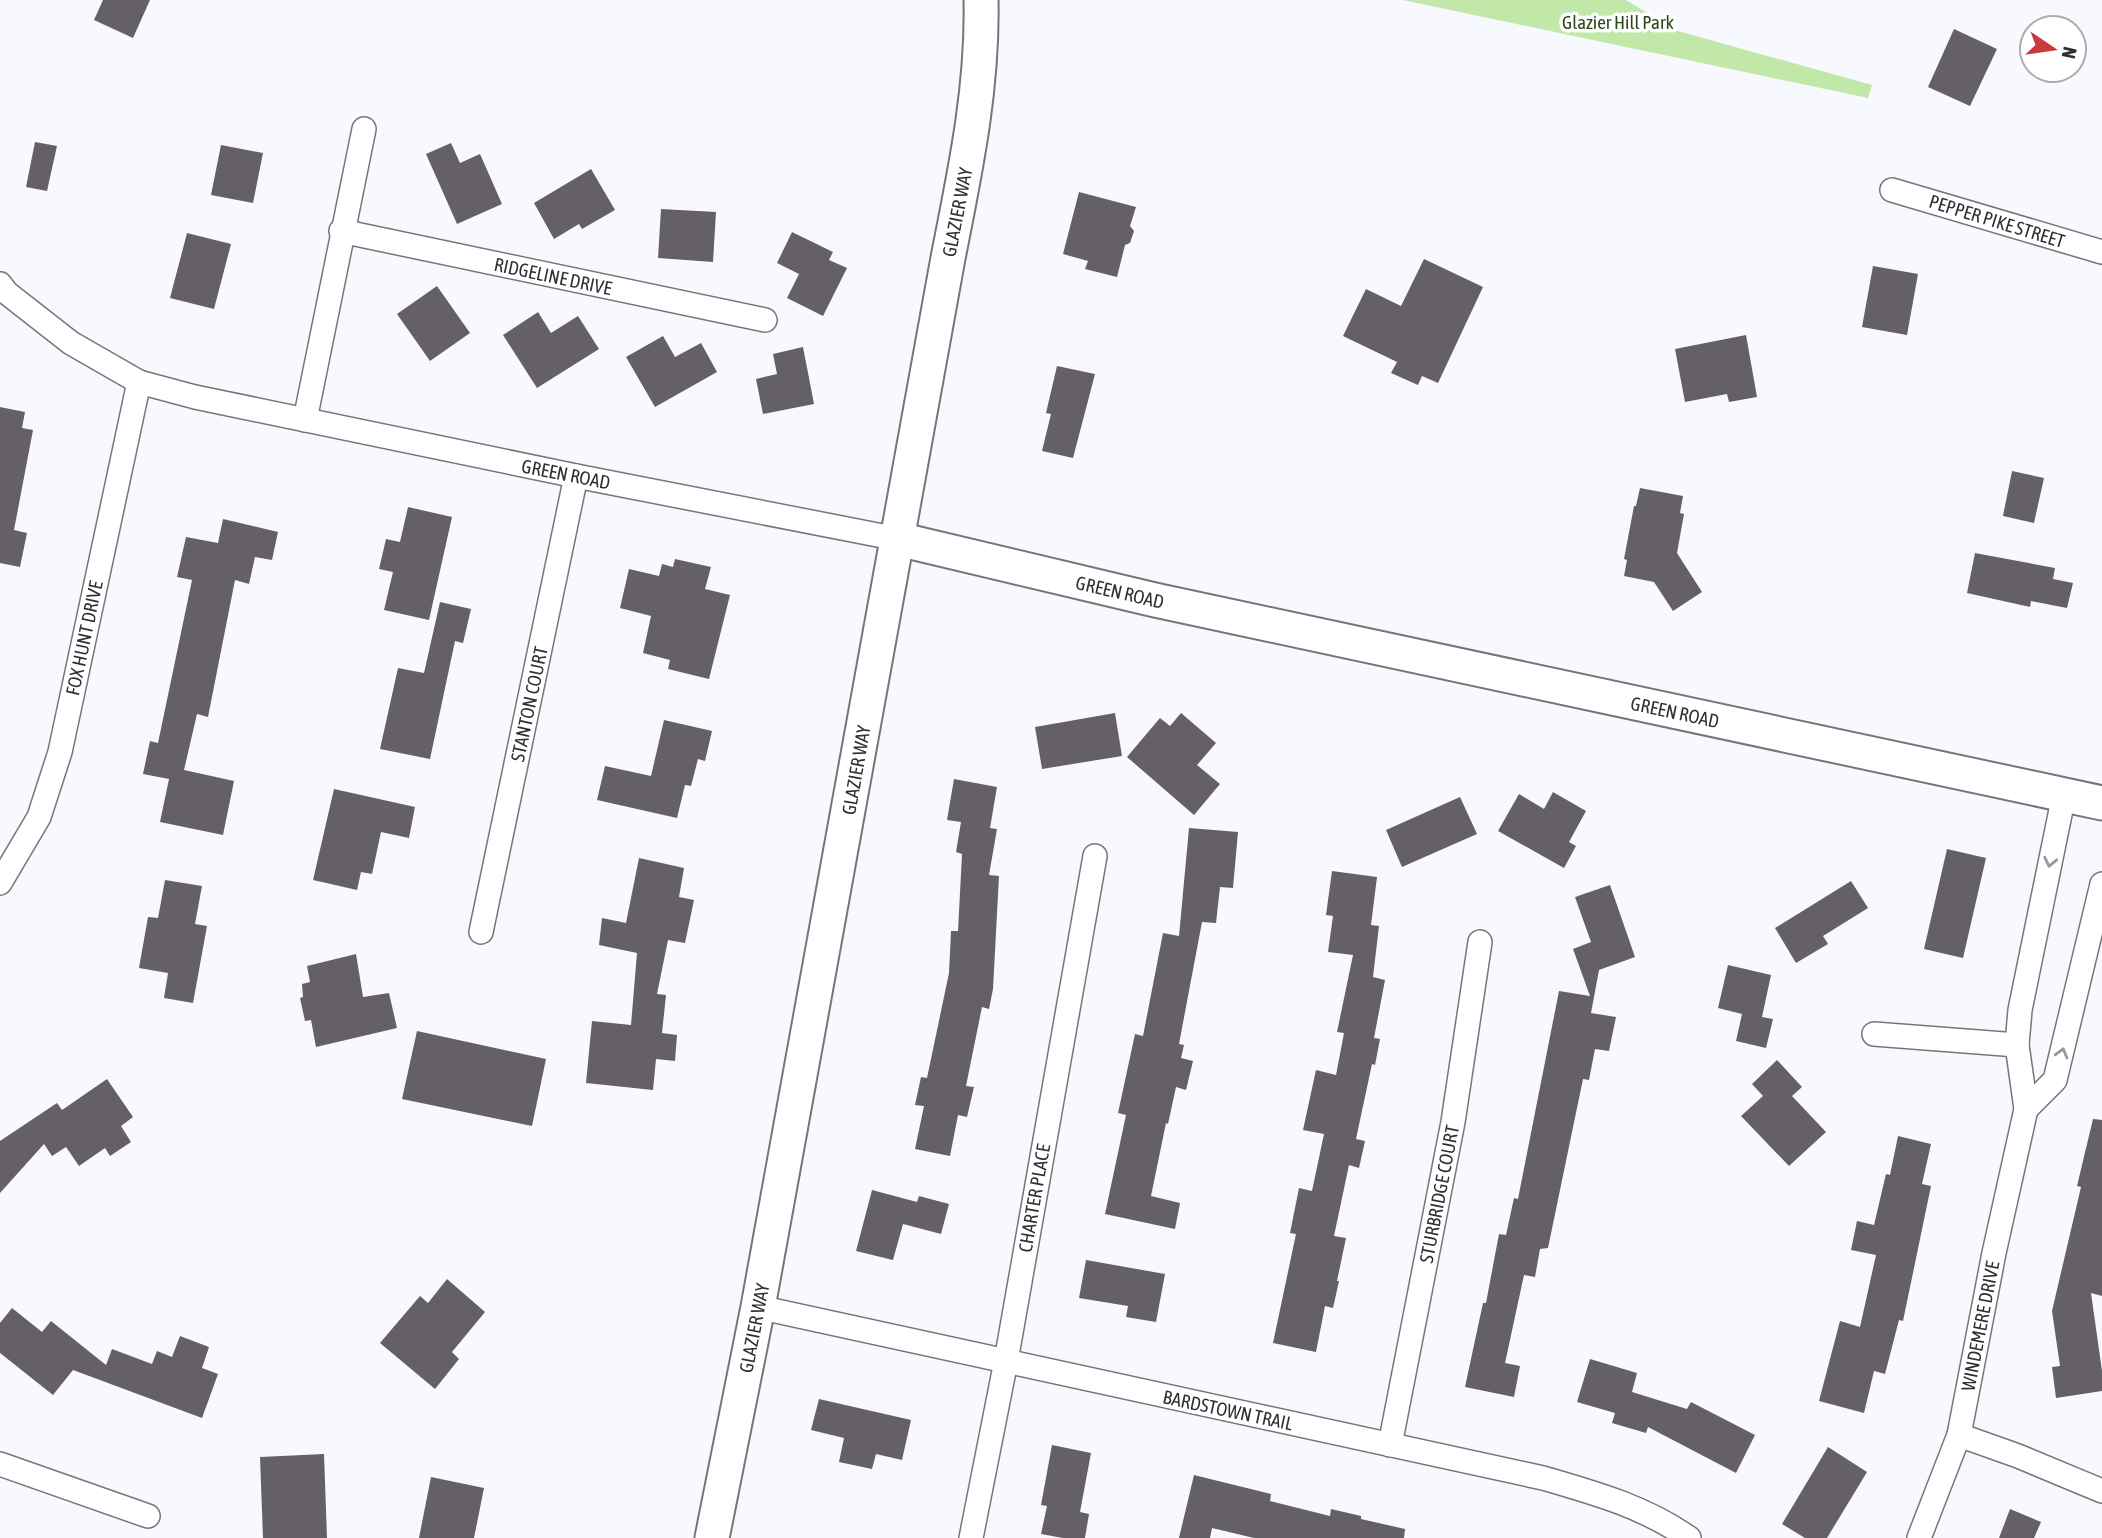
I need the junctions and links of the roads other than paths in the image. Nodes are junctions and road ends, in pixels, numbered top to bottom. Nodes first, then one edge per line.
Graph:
1 (981, 0) edge
2 (363, 129) dead end
3 (1892, 190) dead end
4 (341, 231) junction
5 (2102, 251) edge
6 (0, 284) edge
7 (765, 320) dead end
8 (139, 382) junction
9 (304, 420) junction
10 (576, 476) junction
11 (898, 539) junction
12 (2064, 795) junction
13 (2102, 803) edge
14 (1095, 856) dead end
15 (0, 883) edge
16 (2102, 884) edge
17 (481, 932) dead end
18 (1480, 942) dead end
19 (1874, 1034) dead end
20 (2017, 1045) junction
21 (2026, 1109) junction
22 (758, 1307) junction
23 (1006, 1361) junction
24 (1959, 1435) junction
25 (1390, 1445) junction
26 (0, 1464) edge
27 (2102, 1491) edge
28 (148, 1516) dead end
29 (712, 1538) edge
30 (971, 1538) edge
31 (1689, 1538) edge
32 (1919, 1538) edge

1 - 11 street, GLAZIER WAY
2 - 4 street
3 - 5 street, PEPPER PIKE STREET
4 - 7 street, RIDGELINE DRIVE
4 - 9 street
6 - 8 street, GREEN ROAD
8 - 9 street, GREEN ROAD
8 - 15 street, FOX HUNT DRIVE
9 - 10 street, GREEN ROAD
10 - 11 street, GREEN ROAD
10 - 17 street, STANTON COURT
11 - 12 street, GREEN ROAD
11 - 22 street, GLAZIER WAY
12 - 13 street, GREEN ROAD
12 -> 20 street, WINDEMERE DRIVE
14 - 23 street, CHARTER PLACE
21 -> 16 street
18 - 25 street, STURBRIDGE COURT
19 - 20 street
20 - 21 street, WINDEMERE DRIVE
21 - 24 street, WINDEMERE DRIVE
22 - 23 street, BARDSTOWN TRAIL
22 - 29 street, GLAZIER WAY
23 - 25 street, BARDSTOWN TRAIL
23 - 30 street, CHARTER PLACE
24 - 27 street
24 - 32 street, WINDEMERE DRIVE
25 - 31 street, BARDSTOWN TRAIL
26 - 28 street

